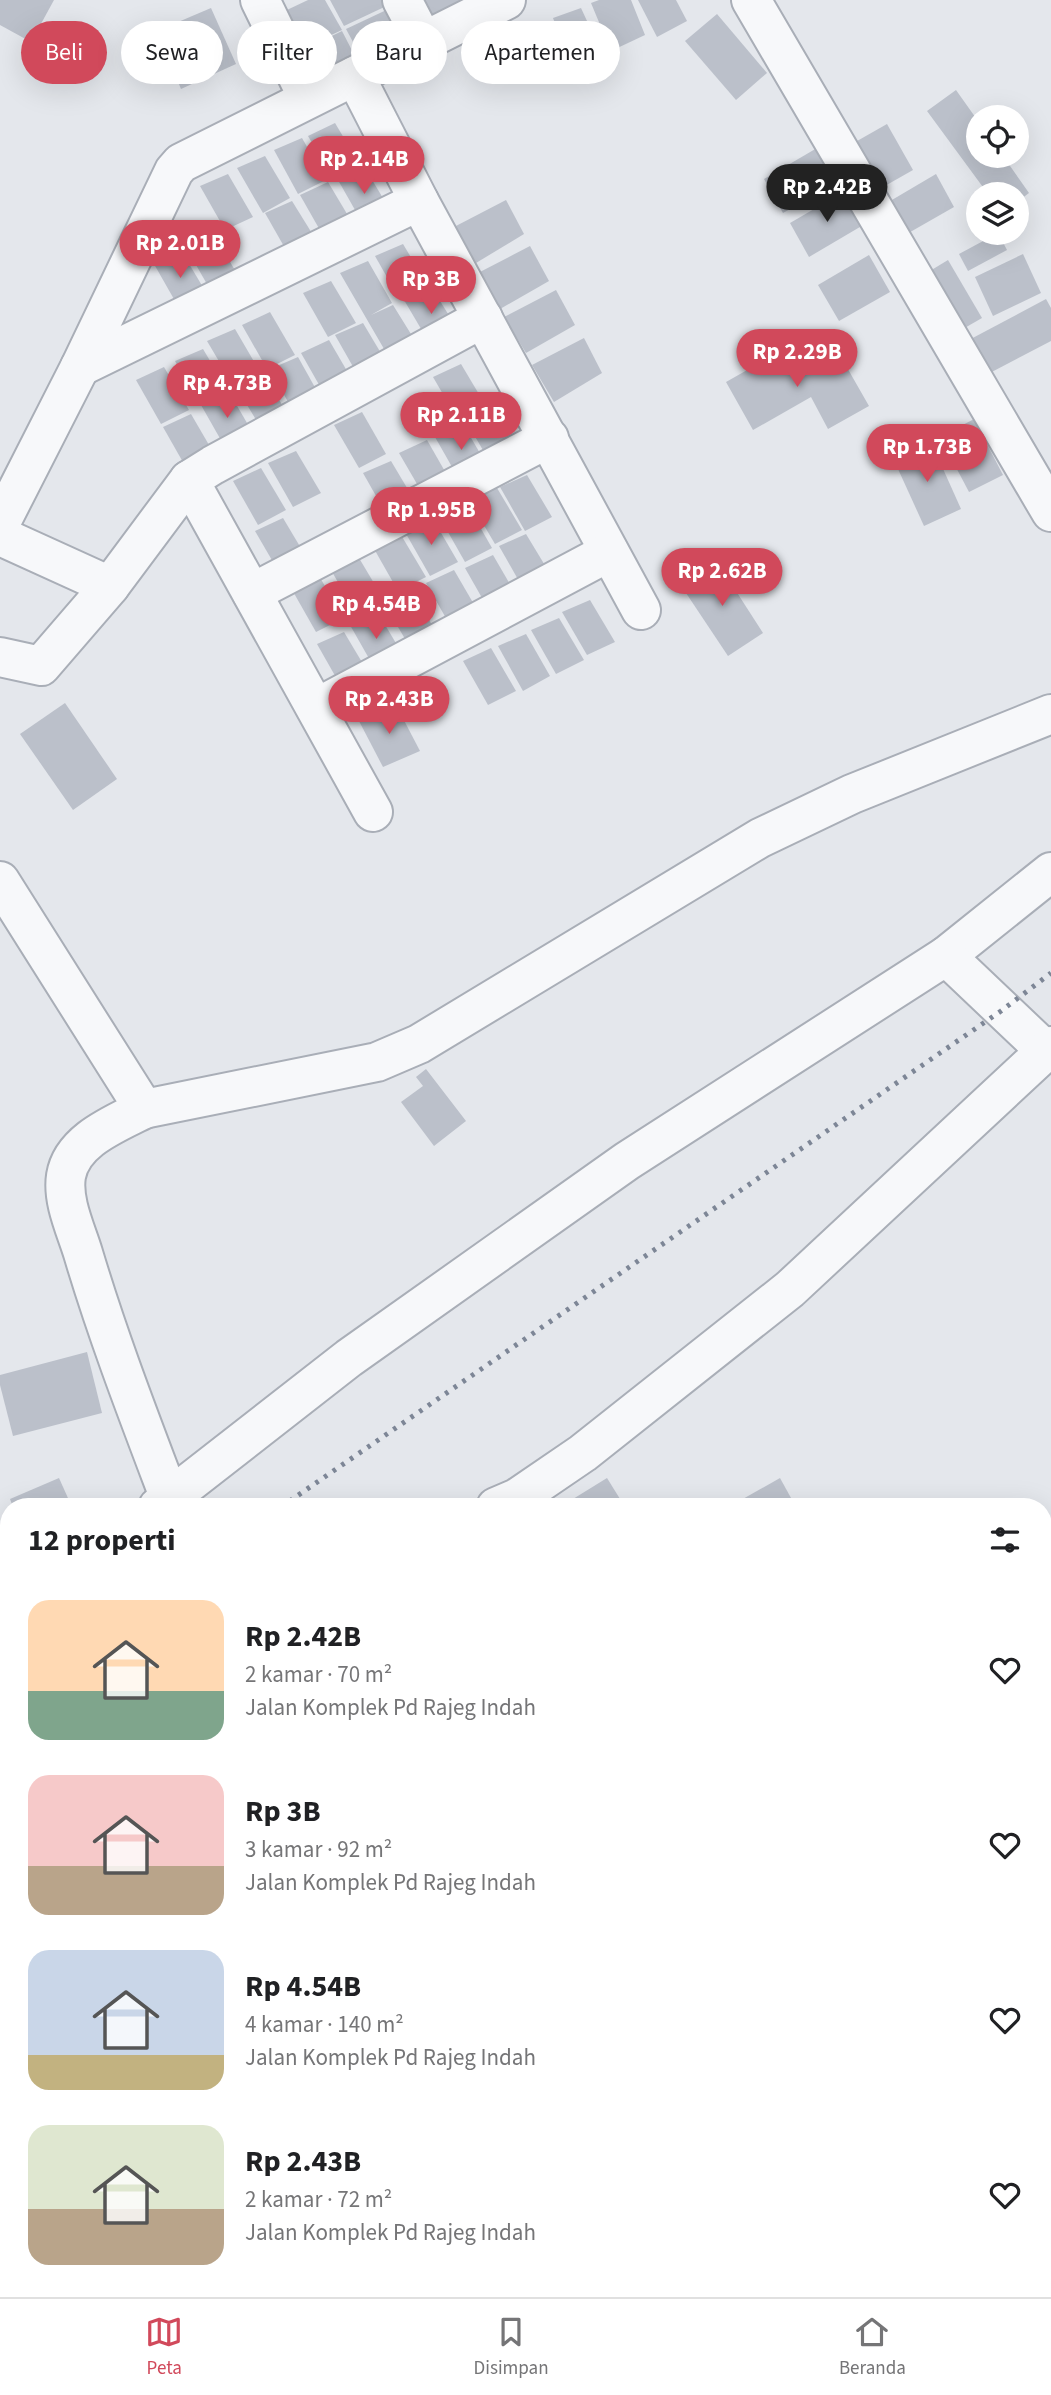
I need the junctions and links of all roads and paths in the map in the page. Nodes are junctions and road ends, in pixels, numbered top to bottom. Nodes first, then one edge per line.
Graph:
1 (260, 0) edge
2 (402, 0) edge
3 (506, 0) edge
4 (751, 0) edge
5 (413, 21) edge
6 (447, 30) edge
7 (351, 78) edge
8 (359, 84) edge
9 (308, 98) junction
10 (419, 201) junction
11 (483, 318) junction
12 (80, 367) junction
13 (549, 438) junction
14 (189, 480) junction
15 (1051, 512) edge
16 (0, 524) edge
17 (0, 536) edge
18 (608, 552) junction
19 (110, 586) junction
20 (252, 593) junction
21 (641, 610) dead end
22 (0, 657) edge
23 (316, 708) junction
24 (1051, 714) edge
25 (373, 812) dead end
26 (1051, 872) edge
27 (0, 881) edge
28 (946, 956) junction
29 (1048, 1048) edge
30 (144, 1109) junction
31 (162, 1498) edge
32 (170, 1498) edge
33 (519, 1498) edge

1 - 9 street
2 - 5 street
3 - 6 street
4 - 15 street
7 - 9 street
8 - 10 street
9 - 12 street
10 - 11 street
10 - 12 street
11 - 13 street
11 - 14 street
12 - 16 street
13 - 18 street
13 - 20 street
14 - 19 street
14 - 20 street
17 - 19 street
18 - 21 street
18 - 23 street
19 - 22 street
20 - 23 street
23 - 25 street
24 - 30 street
26 - 28 street
27 - 30 street
28 - 29 street
28 - 32 street
29 - 33 street
30 - 31 street

